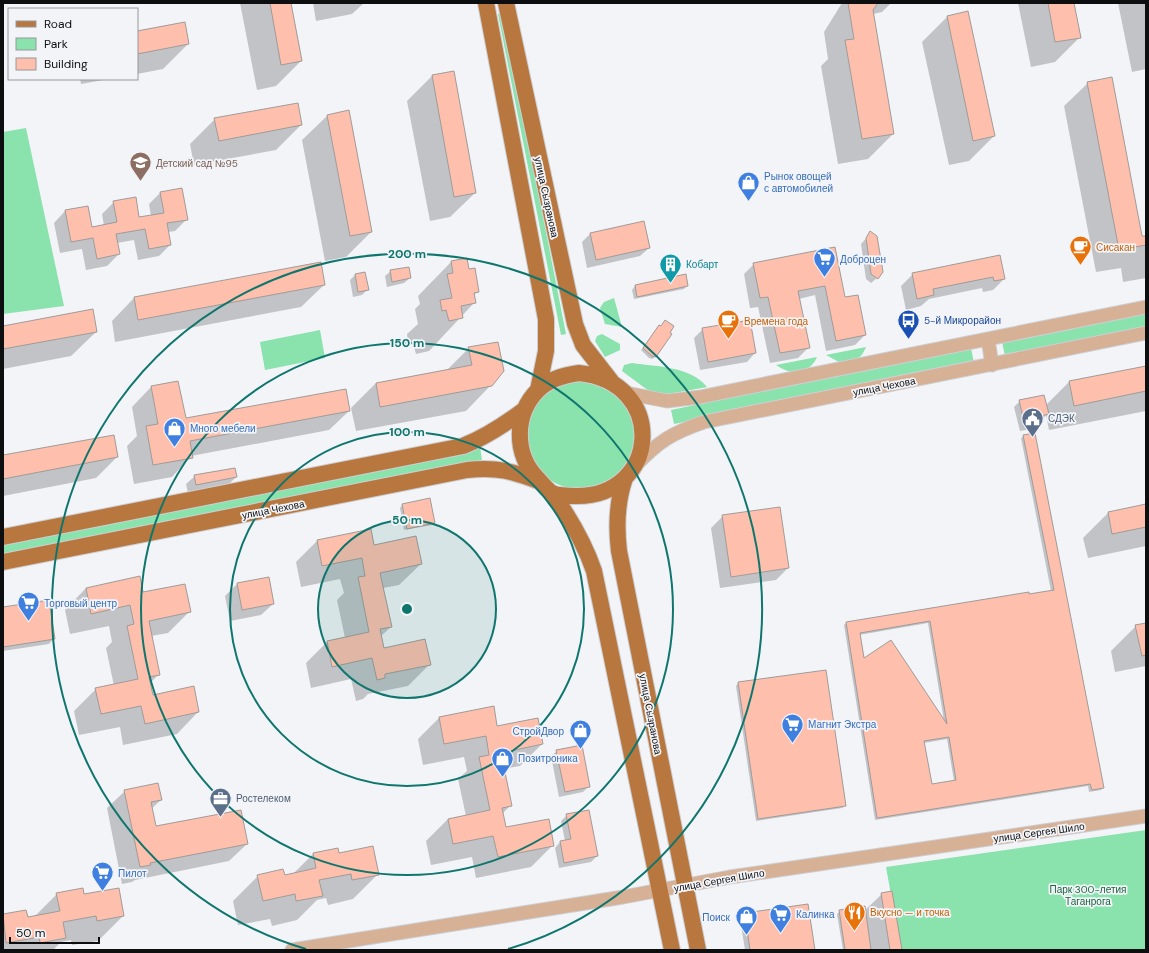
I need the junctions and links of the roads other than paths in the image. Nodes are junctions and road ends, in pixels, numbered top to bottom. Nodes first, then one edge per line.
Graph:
1 (486, 3) edge
2 (506, 3) edge
3 (1146, 308) edge
4 (1146, 333) edge
5 (988, 339) junction
6 (992, 365) junction
7 (611, 381) junction
8 (538, 390) junction
9 (626, 393) junction
10 (524, 410) junction
11 (635, 466) junction
12 (626, 478) junction
13 (547, 488) junction
14 (3, 537) edge
15 (3, 562) edge
16 (1146, 816) edge
17 (686, 885) junction
18 (660, 890) junction
19 (292, 950) edge
20 (672, 950) edge
21 (698, 950) edge

1 - 8 main road
2 - 7 main road, улица Сызранова
3 - 5 street
4 - 6 street, улица Чехова
5 - 6 street
5 - 9 street
6 - 11 street, улица Чехова
7 - 8 main road
7 - 9 main road
8 - 10 main road
9 - 11 main road
10 - 13 main road
10 - 14 main road
11 - 12 main road
12 - 13 main road
12 - 17 main road, улица Сызранова
13 - 15 main road, улица Чехова
13 - 18 main road
16 - 17 street, улица Сергея Шило
17 - 18 street, улица Сергея Шило
17 - 21 main road, улица Сызранова
18 - 19 street, улица Сергея Шило
18 - 20 main road

